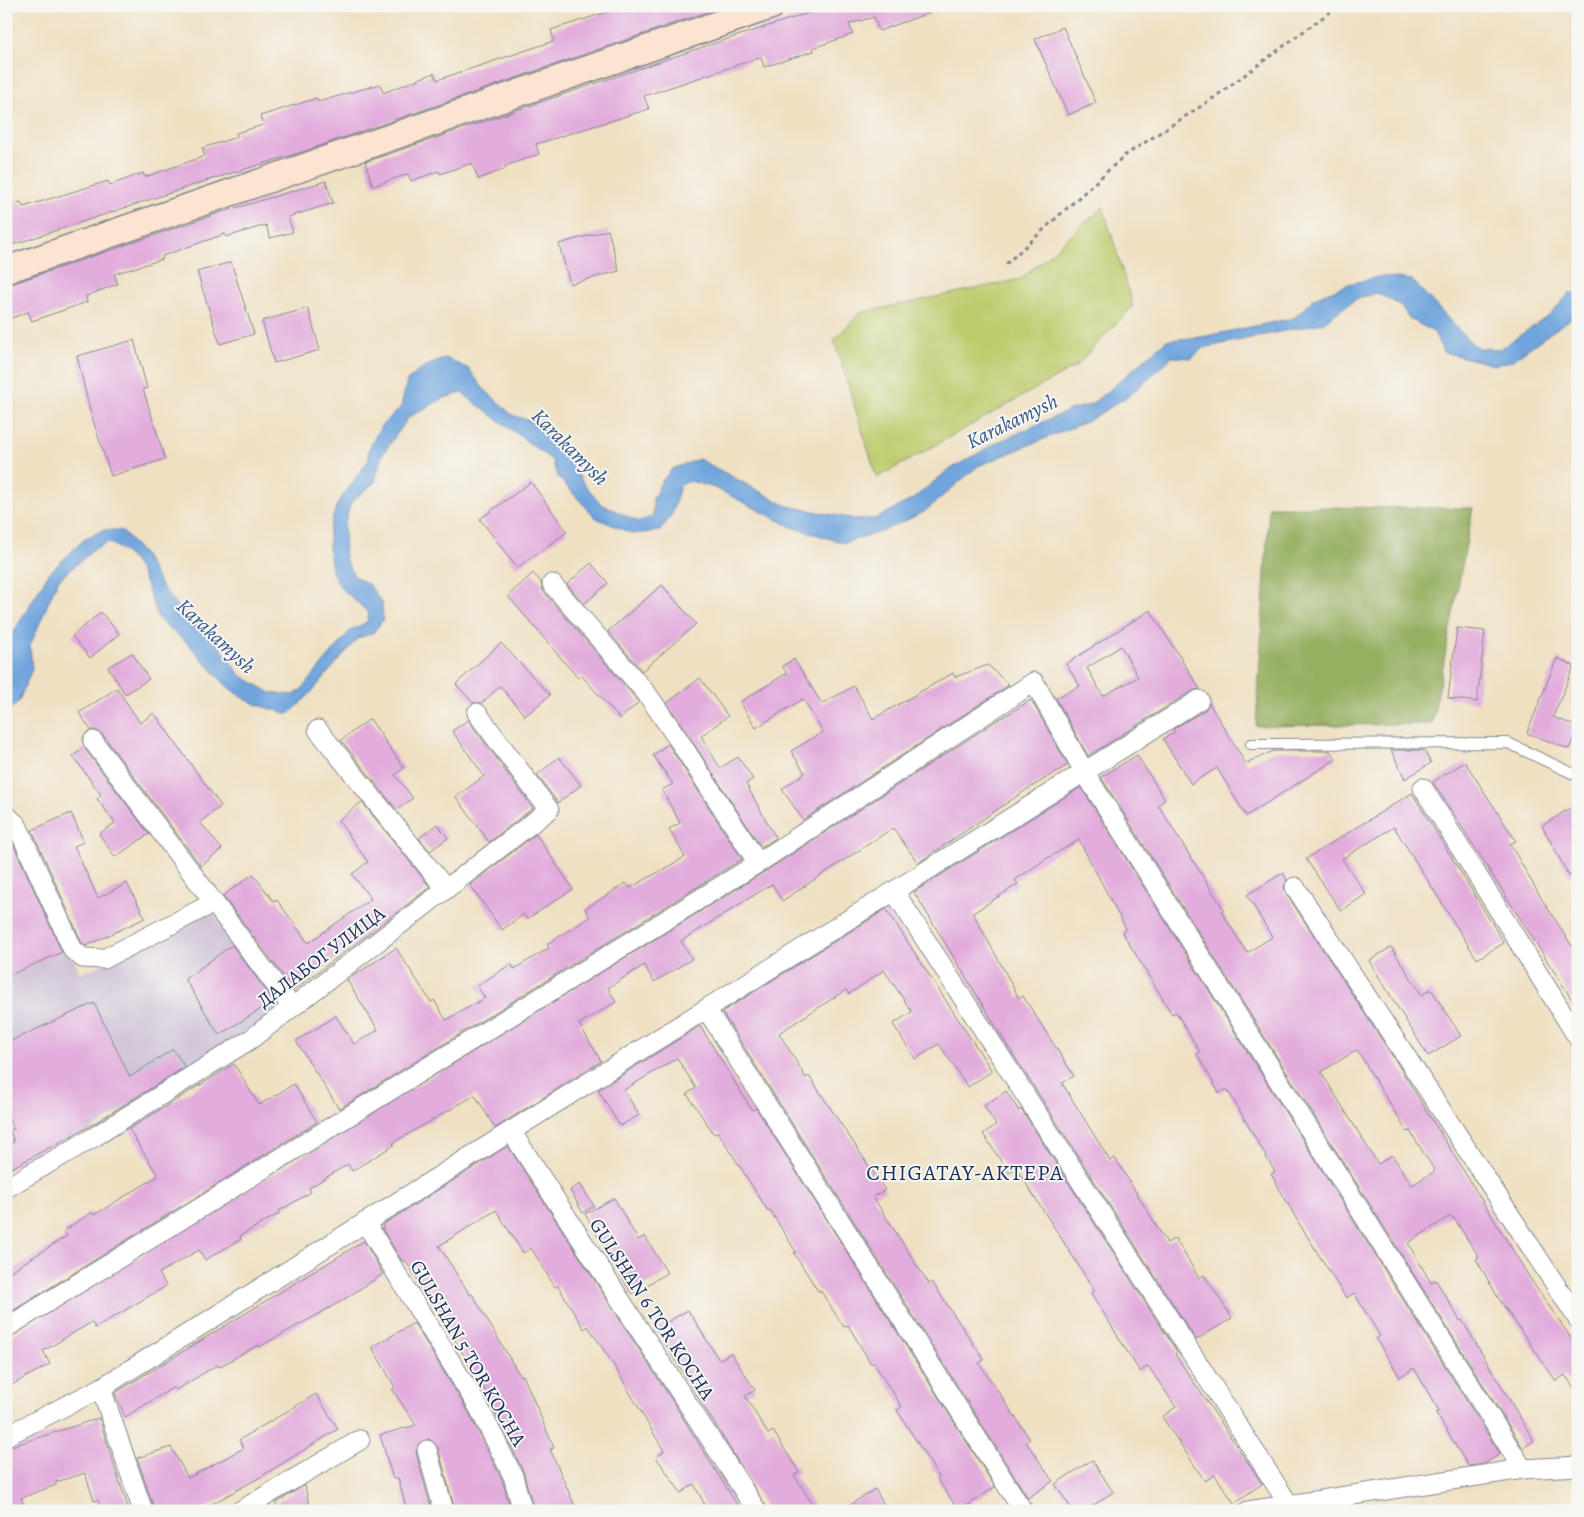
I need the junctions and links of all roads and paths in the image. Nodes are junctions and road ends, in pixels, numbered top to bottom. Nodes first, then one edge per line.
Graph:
1 (771, 6) edge
2 (1338, 6) edge
3 (1006, 264) dead end
4 (6, 270) edge
5 (552, 584) dead end
6 (1200, 700) dead end
7 (477, 713) dead end
8 (318, 730) dead end
9 (94, 741) dead end
10 (1251, 744) dead end
11 (1085, 773) junction
12 (1578, 776) edge
13 (1423, 788) dead end
14 (6, 816) edge
15 (758, 863) junction
16 (1295, 887) dead end
17 (446, 889) junction
18 (894, 891) junction
19 (213, 902) junction
20 (292, 1007) junction
21 (707, 1010) junction
22 (1578, 1038) edge
23 (510, 1131) junction
24 (6, 1188) edge
25 (365, 1222) junction
26 (1578, 1319) edge
27 (6, 1328) edge
28 (101, 1388) junction
29 (6, 1436) edge
30 (360, 1440) dead end
31 (426, 1450) dead end
32 (1578, 1466) edge
33 (1523, 1470) junction
34 (265, 1504) edge
35 (1289, 1504) junction
36 (142, 1511) edge
37 (240, 1511) edge
38 (444, 1511) edge
39 (523, 1511) edge
40 (757, 1511) edge
41 (1023, 1511) edge
42 (1248, 1511) edge

1 - 4 street
2 - 3 path
5 - 15 street
6 - 11 street
7 - 17 street, ДАЛАБОГ УЛИЦА
8 - 17 street
9 - 19 street
10 - 12 lane
11 - 15 street
11 - 18 street
11 - 33 street
13 - 22 street
14 - 19 street
15 - 27 street
16 - 26 street
17 - 20 street, ДАЛАБОГ УЛИЦА
18 - 21 street
18 - 35 street
19 - 20 street
20 - 24 street, ДАЛАБОГ УЛИЦА
21 - 23 street
21 - 41 street
23 - 25 street
23 - 40 street, GULSHAN 6 TOR KOCHA
25 - 28 street
25 - 39 street, GULSHAN 5 TOR KOCHA
28 - 29 street
28 - 36 street
30 - 34 street
31 - 38 street
32 - 33 street
33 - 35 street
34 - 37 street
35 - 42 street

